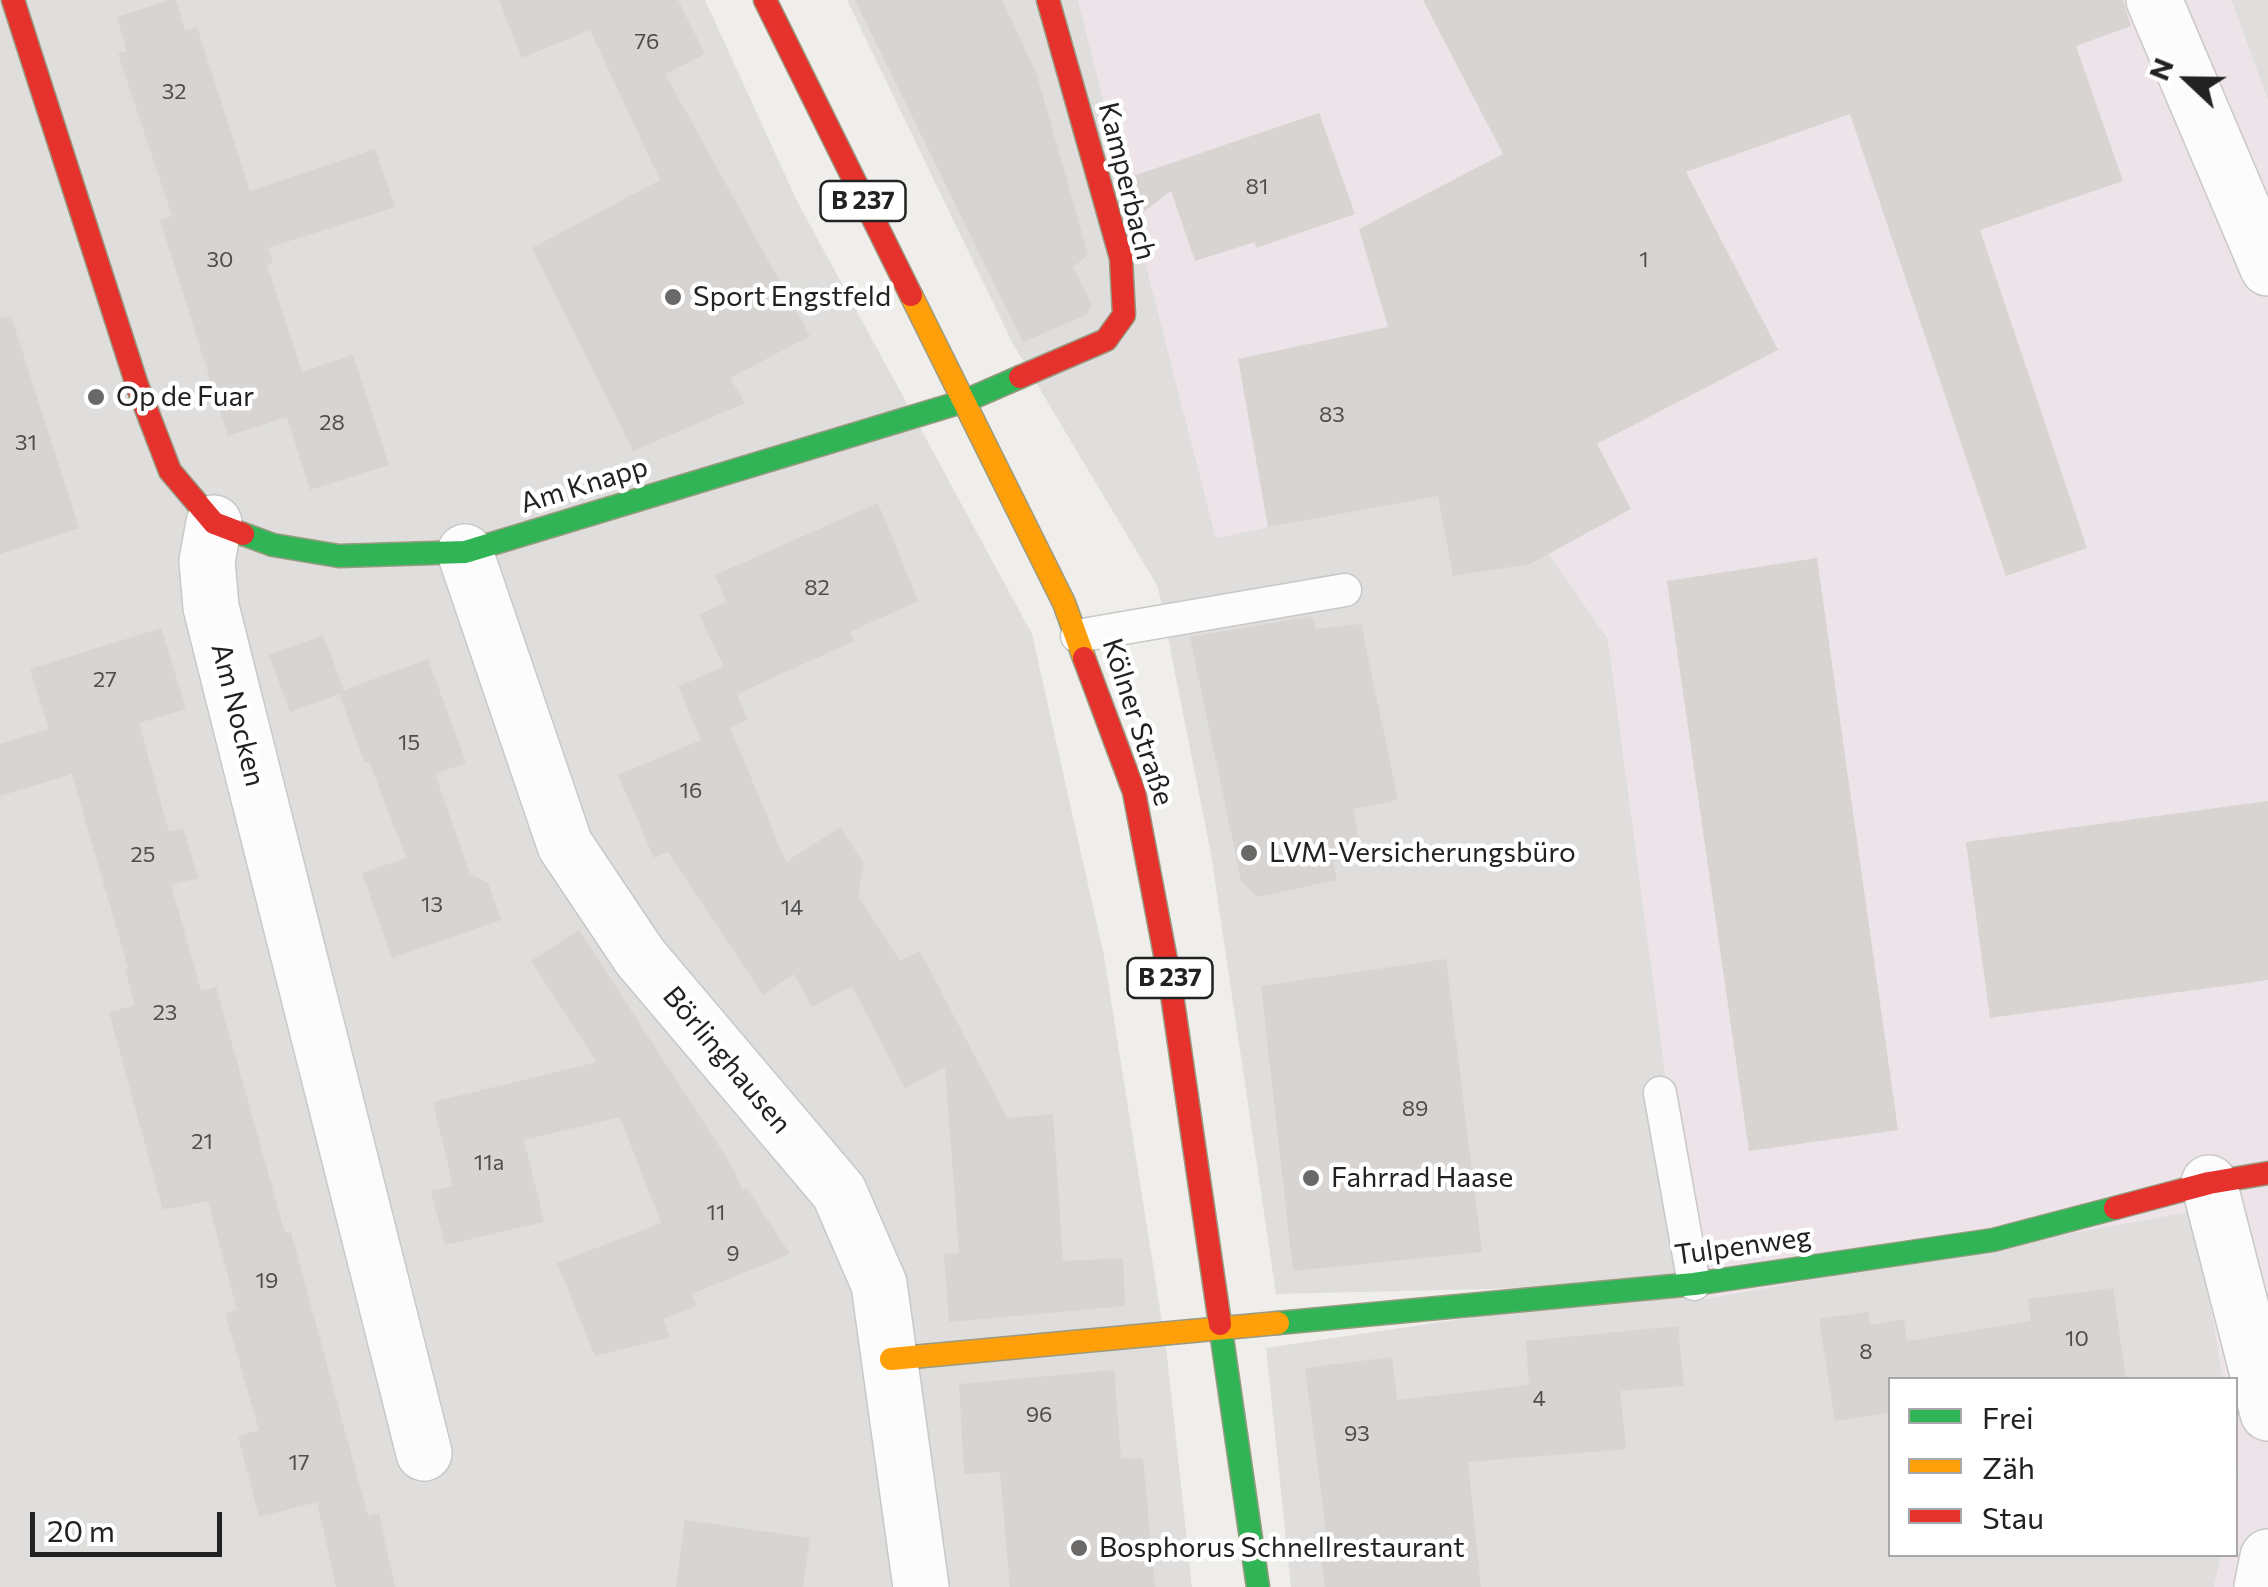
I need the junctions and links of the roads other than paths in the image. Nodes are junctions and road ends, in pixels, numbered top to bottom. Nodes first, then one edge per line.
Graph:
1 (765, 0) edge
2 (1048, 0) edge
3 (2154, 0) edge
4 (9, 6) edge
5 (2268, 268) edge
6 (965, 401) junction
7 (214, 523) junction
8 (464, 552) junction
9 (1344, 590) dead end
10 (1078, 636) junction
11 (1660, 1093) dead end
12 (2268, 1174) edge
13 (2209, 1184) junction
14 (1694, 1284) junction
15 (1219, 1330) junction
16 (890, 1359) junction
17 (2268, 1413) edge
18 (424, 1453) dead end
19 (2268, 1557) edge
20 (921, 1587) edge
21 (1258, 1587) edge
22 (2262, 1587) edge

1 - 6 street, Kölner Straße / B 237
2 - 6 street, Kamperbach
3 - 5 street
4 - 7 street
6 - 8 street, Am Knapp
6 - 10 street, Kölner Straße / B 237
7 - 8 street, Am Knapp
7 - 18 street, Am Nocken
8 - 16 street, Börlinghausen
9 - 10 lane
10 - 15 street, Kölner Straße / B 237
11 - 14 lane
12 - 13 street, Tulpenweg
13 - 14 street, Tulpenweg
13 - 17 street
14 - 15 street, Tulpenweg
15 - 16 street, Tulpenweg
15 - 21 street, Kölner Straße / B 237
16 - 20 street, Börlinghausen
19 - 22 street

